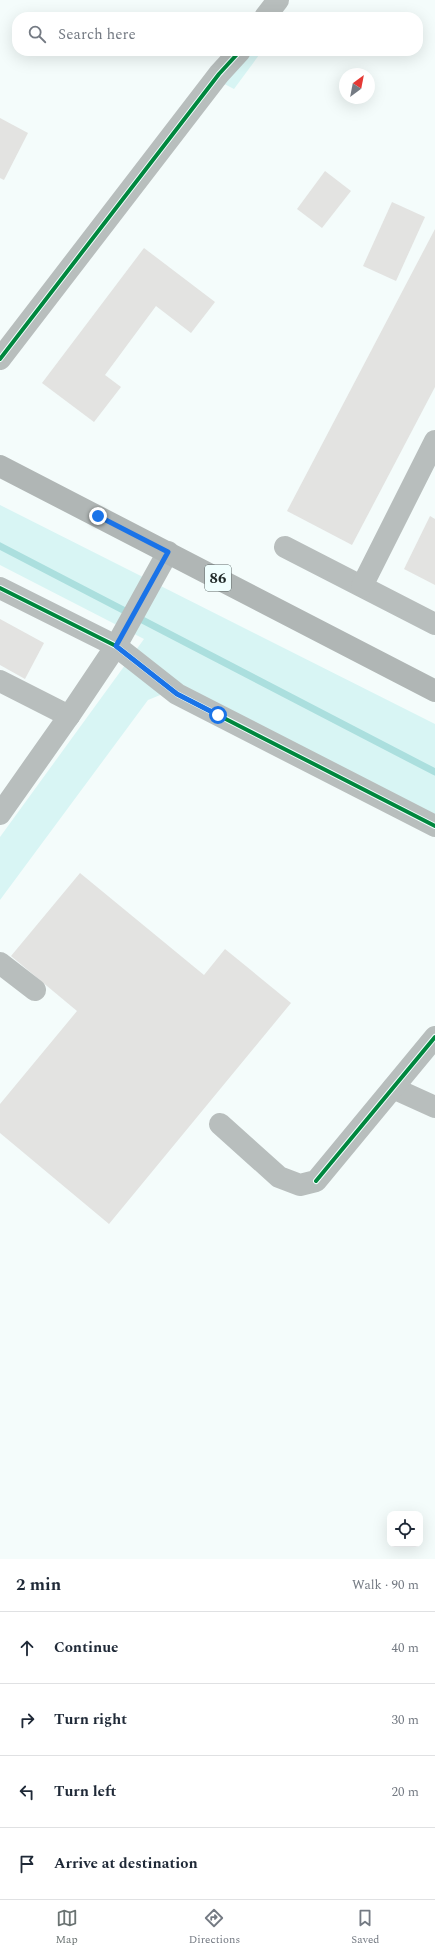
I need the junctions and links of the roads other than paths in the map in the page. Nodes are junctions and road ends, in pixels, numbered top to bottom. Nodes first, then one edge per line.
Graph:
1 (278, 0) edge
2 (269, 12) edge
3 (235, 56) edge
4 (0, 359) edge
5 (435, 441) edge
6 (0, 466) edge
7 (285, 546) dead end
8 (168, 552) junction
9 (362, 586) junction
10 (0, 588) edge
11 (435, 624) edge
12 (119, 640) junction
13 (0, 681) edge
14 (435, 691) edge
15 (69, 716) junction
16 (0, 814) edge
17 (435, 826) edge
18 (0, 963) edge
19 (35, 990) dead end
20 (435, 1037) edge
21 (393, 1088) junction
22 (435, 1107) edge
23 (220, 1124) dead end

1 - 2 street
3 - 4 street
5 - 9 street
6 - 8 main road, 86
7 - 9 street
8 - 12 street
8 - 14 main road, 86
9 - 11 street
10 - 12 street
12 - 15 street
12 - 17 street
13 - 15 street
15 - 16 street
18 - 19 street
20 - 21 street
21 - 22 street
21 - 23 street

